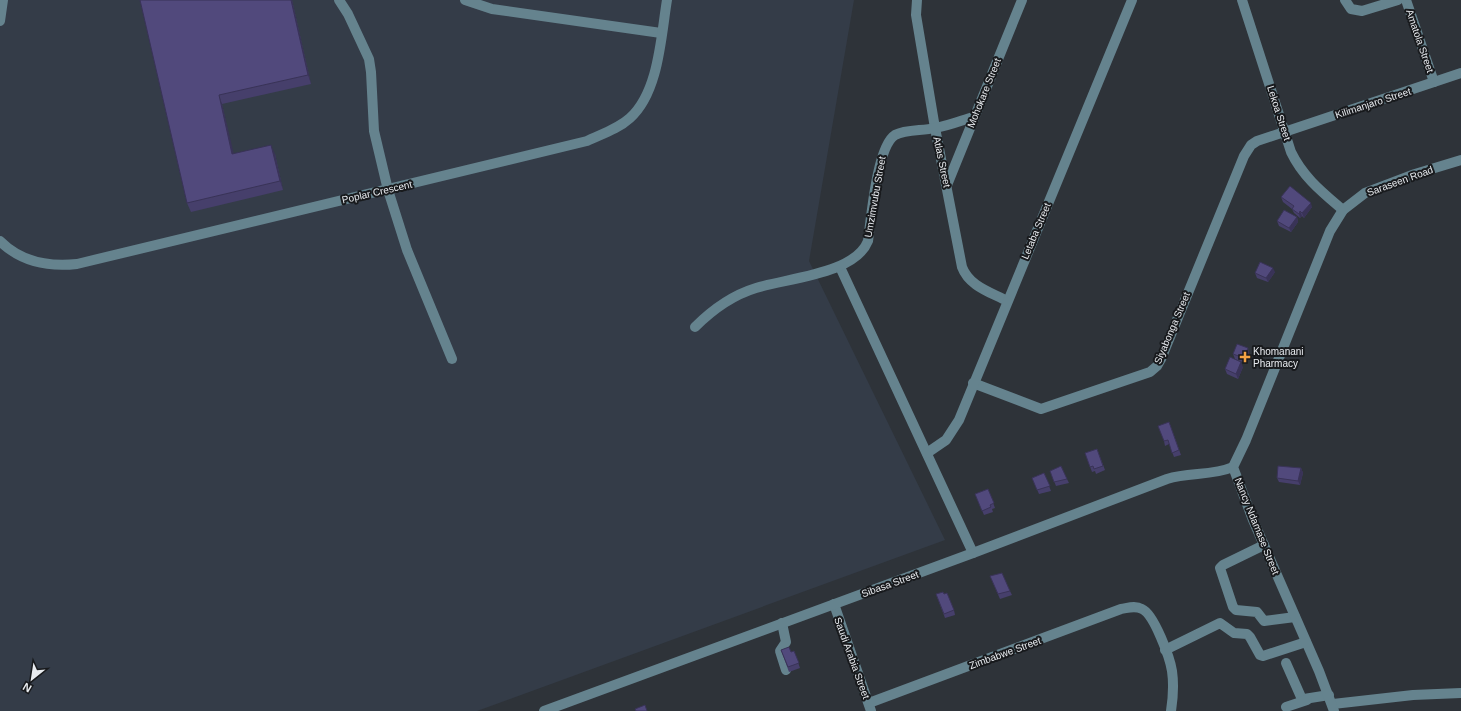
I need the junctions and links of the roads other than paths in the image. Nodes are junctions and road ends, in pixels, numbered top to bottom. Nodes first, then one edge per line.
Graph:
1 (3, 0) edge
2 (339, 0) edge
3 (465, 0) edge
4 (667, 0) edge
5 (917, 0) edge
6 (1022, 0) edge
7 (1132, 0) edge
8 (1242, 0) edge
9 (1345, 0) edge
10 (1398, 0) edge
11 (1406, 0) edge
12 (0, 21) edge
13 (661, 33) junction
14 (1461, 73) edge
15 (1434, 82) junction
16 (973, 118) junction
17 (935, 128) junction
18 (1285, 132) junction
19 (1461, 160) edge
20 (947, 186) junction
21 (388, 190) junction
22 (1343, 210) junction
23 (0, 241) edge
24 (840, 267) junction
25 (1006, 301) junction
26 (695, 327) dead end
27 (452, 359) dead end
28 (973, 383) junction
29 (927, 453) junction
30 (1234, 467) junction
31 (1264, 545) junction
32 (973, 553) junction
33 (834, 604) junction
34 (1295, 617) junction
35 (782, 624) junction
36 (1306, 642) junction
37 (1165, 650) junction
38 (1286, 663) dead end
39 (786, 670) edge
40 (1461, 693) edge
41 (1307, 700) junction
42 (1332, 703) edge
43 (870, 707) edge
44 (1286, 707) dead end
45 (547, 711) edge
46 (1171, 711) edge

1 - 12 street
2 - 21 street
3 - 13 street
4 - 13 street, Poplar Crescent
5 - 17 street, Atlas Street
6 - 16 street, Mohokare Street
7 - 25 street, Letaba Street
8 - 18 street, Lekoa Street
9 - 10 street
11 - 15 street, Amatola Street
13 - 21 street, Poplar Crescent
14 - 15 street, Kilimanjaro Street
15 - 18 street, Kilimanjaro Street
16 - 17 street, Umzimvubu Street
16 - 20 street, Mohokare Street
17 - 20 street, Atlas Street
17 - 24 street, Umzimvubu Street
18 - 22 street, Lekoa Street
18 - 28 street, Siyabonga Street
19 - 22 street, Saraseen Road
20 - 25 street, Atlas Street
21 - 23 street, Poplar Crescent
21 - 27 street
22 - 30 street, Nancy Ndamase Street
24 - 26 street, Umzimvubu Street
24 - 29 street
25 - 28 street, Letaba Street
28 - 29 street, Letaba Street
29 - 32 street
30 - 31 street, Nancy Ndamase Street
30 - 32 street, Sibasa Street
31 - 34 street, Nancy Ndamase Street
31 - 34 street
32 - 33 street, Sibasa Street
33 - 35 street, Sibasa Street
33 - 43 street, Saudi Arabia Street
34 - 36 street, Nancy Ndamase Street
35 - 39 street
35 - 45 street, Sibasa Street
36 - 37 street
36 - 42 street, Nancy Ndamase Street
37 - 43 street, Zimbabwe Street
37 - 46 street
38 - 41 street
40 - 42 street
41 - 42 street
41 - 44 street

